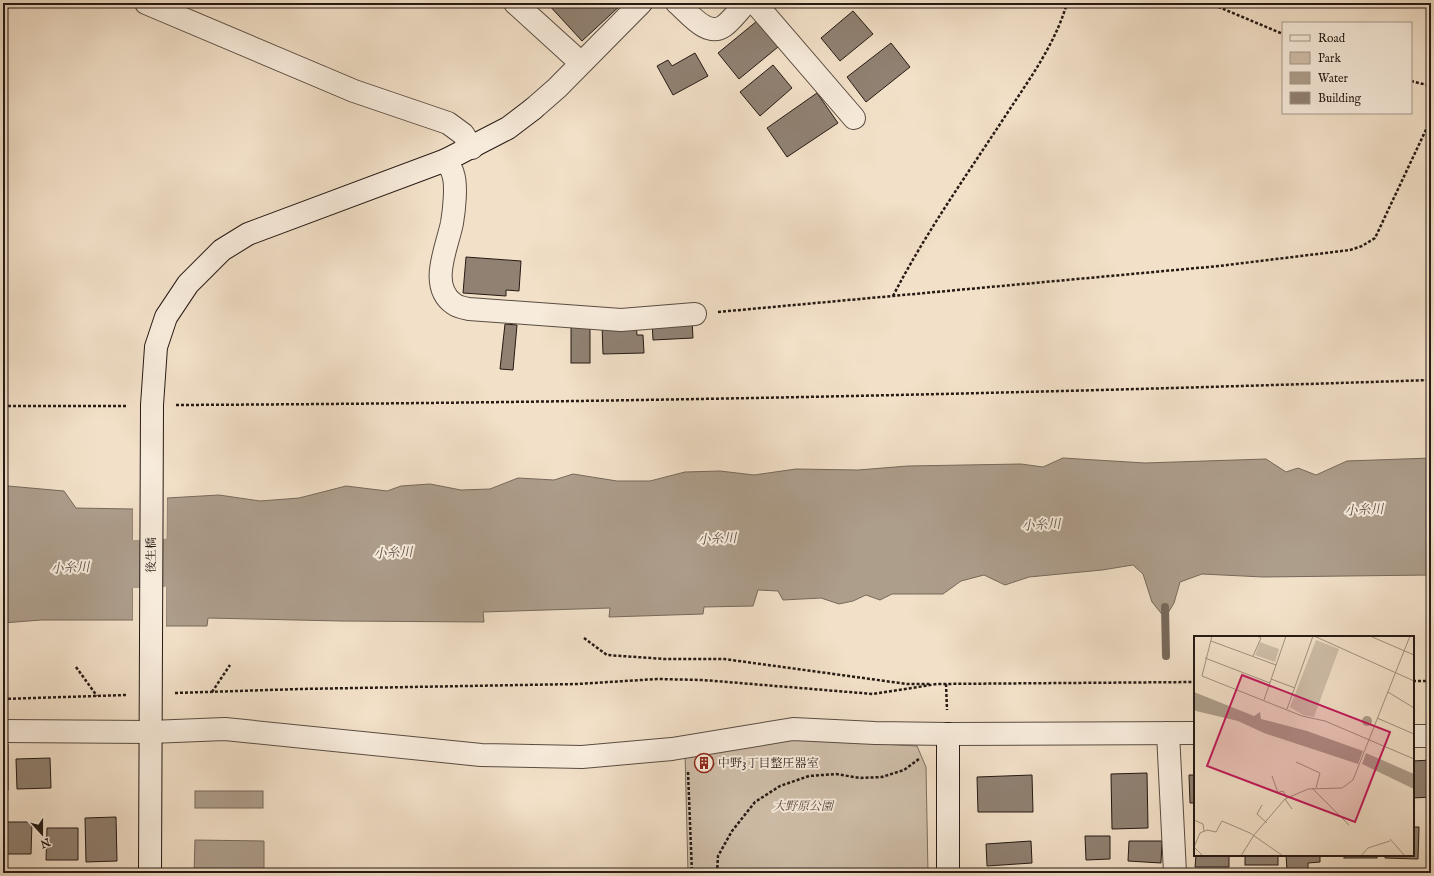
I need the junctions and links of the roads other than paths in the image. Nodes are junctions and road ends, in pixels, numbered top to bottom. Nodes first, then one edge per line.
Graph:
1 (146, 3) edge
2 (514, 3) edge
3 (641, 3) edge
4 (677, 3) edge
5 (746, 3) edge
6 (755, 3) edge
7 (581, 63) junction
8 (854, 118) dead end
9 (472, 148) junction
10 (446, 160) junction
11 (695, 314) road end
12 (3, 731) edge
13 (150, 732) junction
14 (1168, 733) junction
15 (1194, 733) edge
16 (948, 734) junction
17 (1414, 736) edge
18 (1431, 736) edge
19 (150, 873) edge
20 (948, 873) edge
21 (1175, 873) edge

1 - 9 street
2 - 7 street
3 - 7 street, 後生橋
4 - 5 street
6 - 8 street
7 - 9 street, 後生橋
9 - 10 street, 後生橋
10 - 11 street
10 - 13 street, 後生橋
12 - 13 street
13 - 16 street
13 - 19 street, 後生橋
14 - 15 street
14 - 16 street
14 - 21 street
16 - 20 street
17 - 18 street

